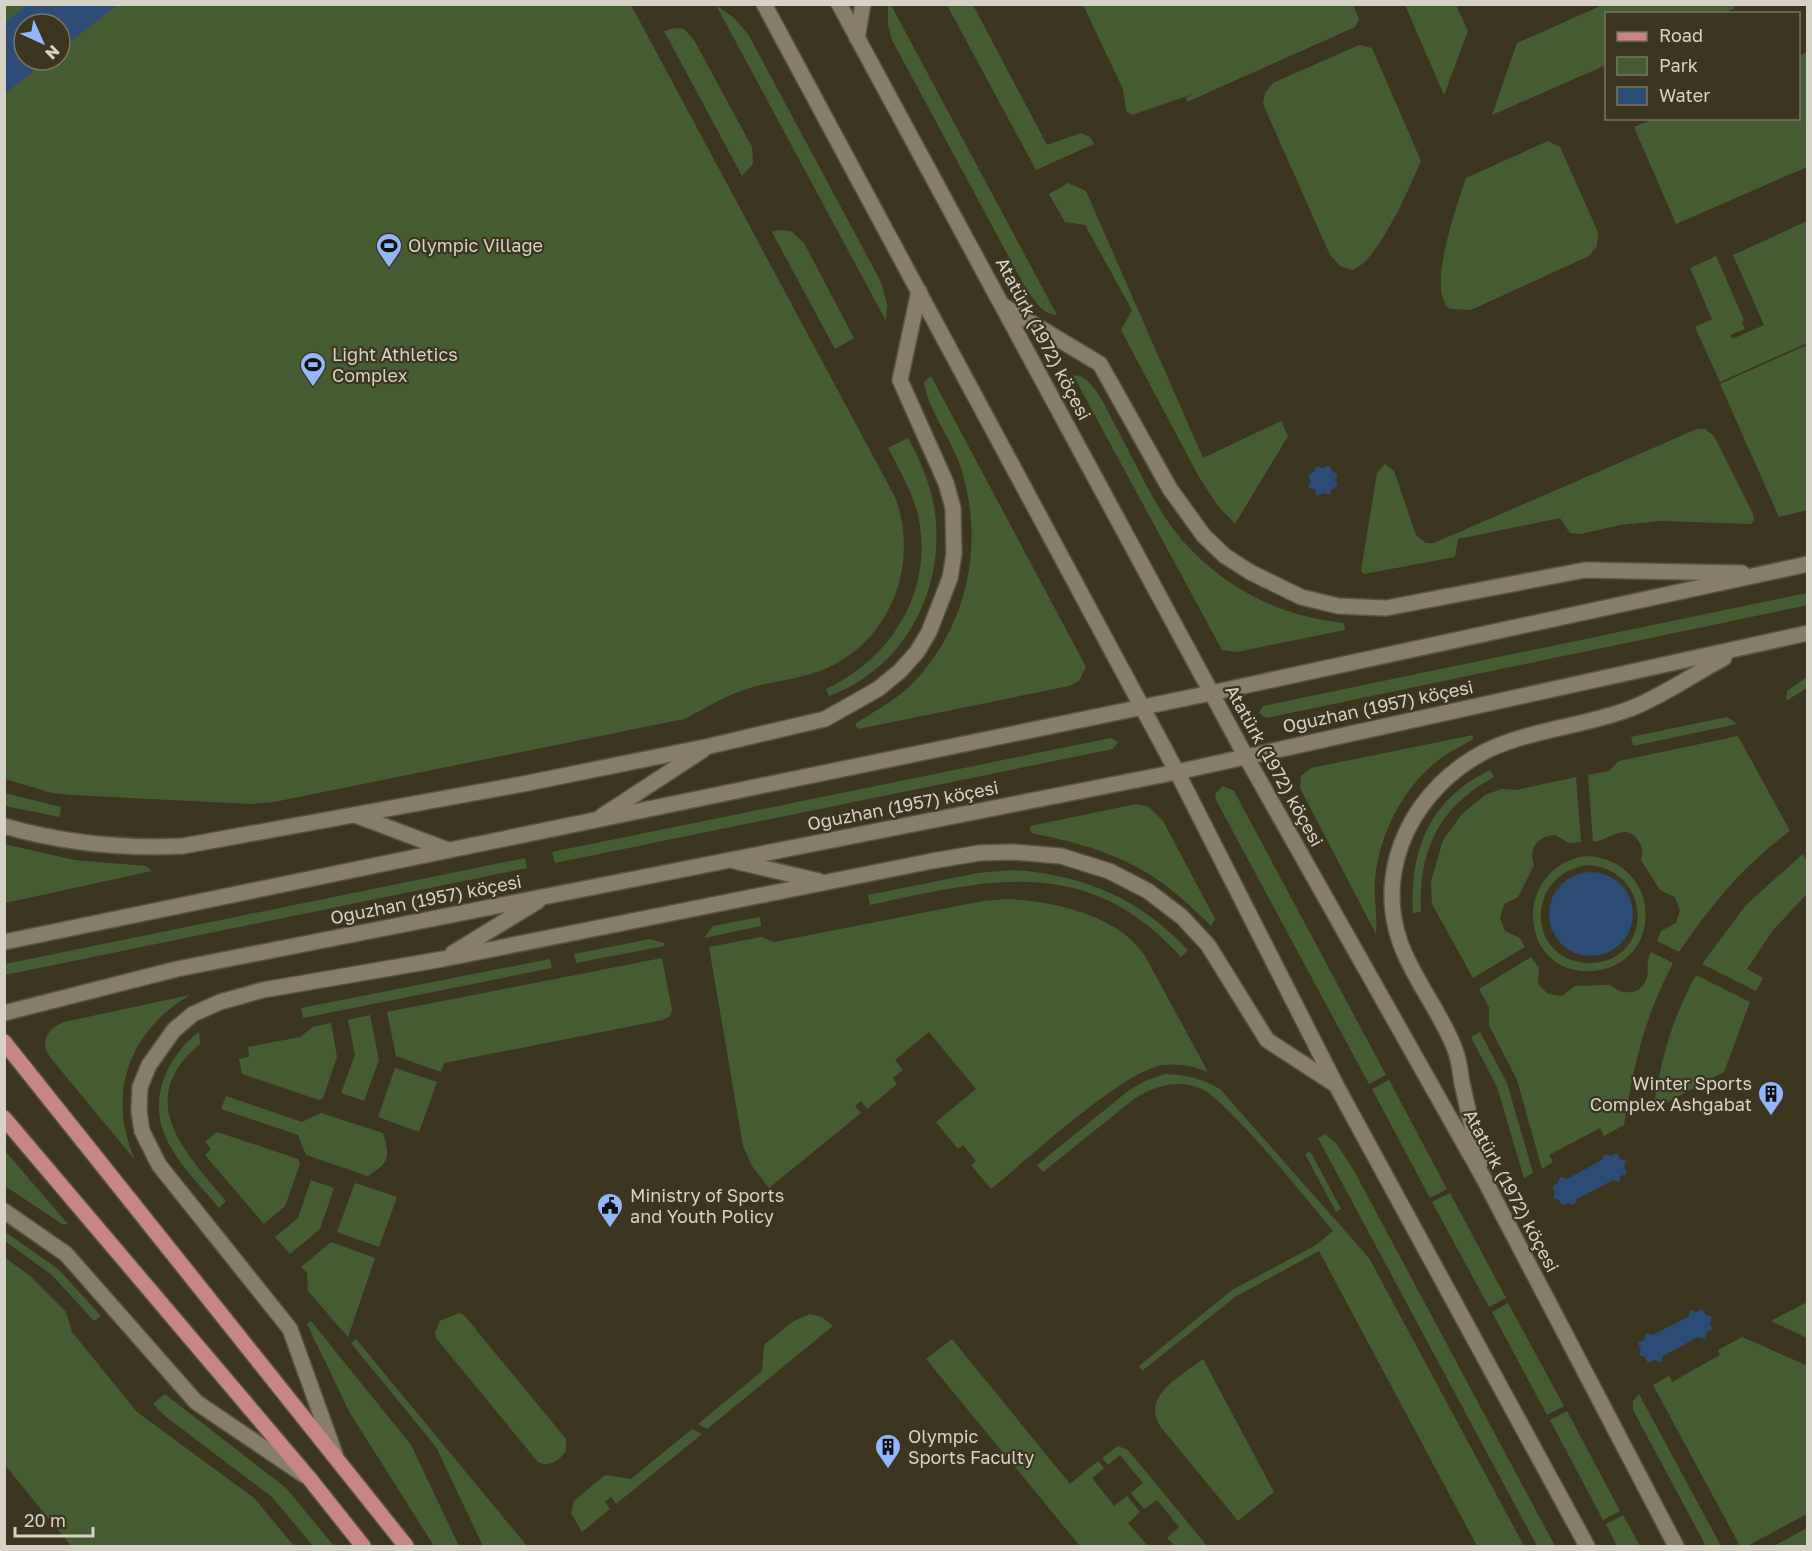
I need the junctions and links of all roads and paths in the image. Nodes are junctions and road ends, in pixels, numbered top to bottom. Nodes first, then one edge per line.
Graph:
1 (750, 4) edge
2 (839, 4) edge
3 (863, 4) edge
4 (766, 9) edge
5 (857, 38) junction
6 (919, 291) junction
7 (1002, 305) junction
8 (1808, 564) edge
9 (1769, 574) junction
10 (1808, 633) edge
11 (1737, 651) junction
12 (1212, 693) junction
13 (1140, 708) junction
14 (710, 746) junction
15 (1245, 755) junction
16 (1177, 772) junction
17 (354, 815) junction
18 (596, 820) junction
19 (4, 826) edge
20 (448, 850) junction
21 (729, 860) junction
22 (823, 882) junction
23 (547, 895) junction
24 (4, 942) edge
25 (443, 959) junction
26 (4, 1013) edge
27 (4, 1042) edge
28 (1336, 1085) junction
29 (4, 1118) edge
30 (1484, 1177) junction
31 (4, 1211) edge
32 (335, 1454) junction
33 (309, 1478) junction
34 (363, 1546) edge
35 (406, 1546) edge
36 (1587, 1546) edge
37 (1676, 1546) edge

1 - 4 main road
2 - 5 main road, Atatürk (1972) köçesi
3 - 5 main road
4 - 6 main road
5 - 7 main road, Atatürk (1972) köçesi
6 - 13 main road
6 - 14 main road
7 - 9 main road
7 - 12 main road, Atatürk (1972) köçesi
8 - 9 main road
9 - 12 main road
10 - 11 main road, Oguzhan (1957) köçesi
11 - 15 main road, Oguzhan (1957) köçesi
11 - 30 main road
12 - 13 main road
12 - 15 main road, Atatürk (1972) köçesi
13 - 16 main road
13 - 18 main road
14 - 17 main road
14 - 18 main road
15 - 16 main road, Oguzhan (1957) köçesi
15 - 30 main road, Atatürk (1972) köçesi
16 - 21 main road, Oguzhan (1957) köçesi
16 - 28 main road
17 - 19 main road
17 - 20 main road
18 - 20 main road
20 - 24 main road
21 - 22 main road
21 - 23 main road, Oguzhan (1957) köçesi
22 - 25 main road
22 - 28 main road
23 - 25 main road
23 - 26 main road, Oguzhan (1957) köçesi
25 - 32 main road
27 - 32 main road
28 - 36 main road
29 - 33 main road
30 - 37 main road, Atatürk (1972) köçesi
31 - 33 main road
32 - 35 main road
33 - 34 main road

